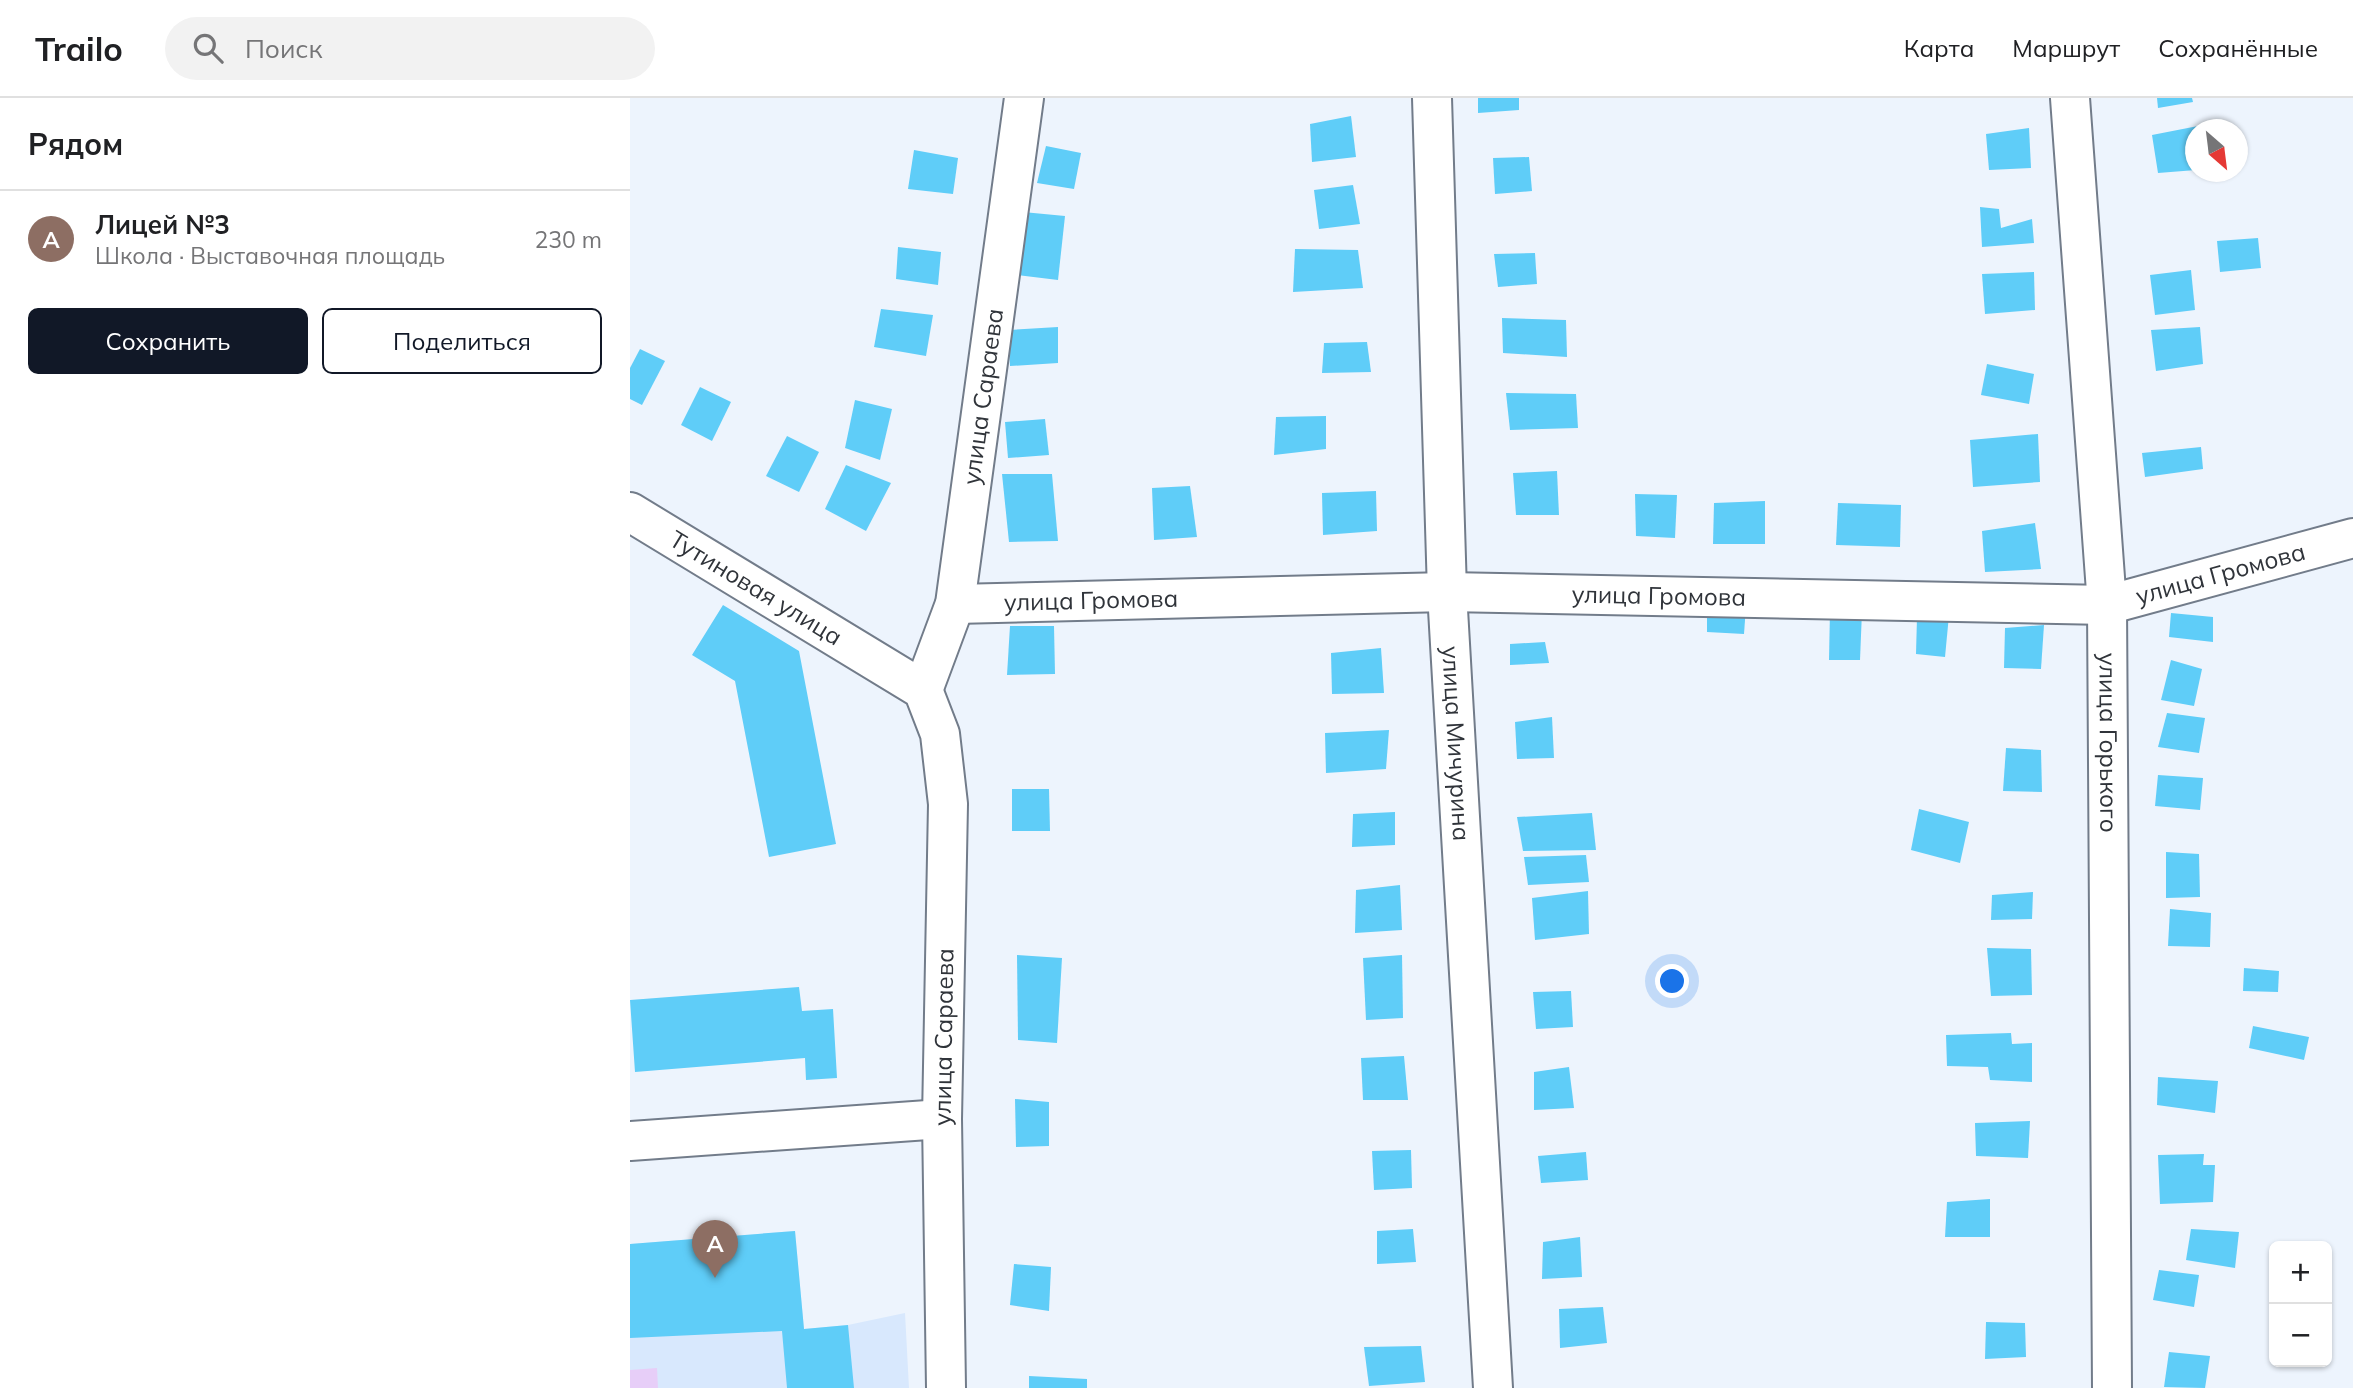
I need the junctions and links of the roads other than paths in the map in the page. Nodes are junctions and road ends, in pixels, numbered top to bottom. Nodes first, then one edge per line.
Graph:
1 (1024, 98) edge
2 (1432, 98) edge
3 (2070, 98) edge
4 (630, 512) edge
5 (2353, 538) edge
6 (1447, 592) junction
7 (955, 604) junction
8 (2107, 605) junction
9 (923, 690) junction
10 (942, 1119) junction
11 (630, 1141) edge
12 (946, 1388) edge
13 (1493, 1388) edge
14 (2112, 1388) edge

1 - 7 street, улица Сараева
2 - 6 street, улица Мичурина
3 - 8 street, улица Горького
4 - 9 street, Тутиновая улица
5 - 8 street, улица Громова
6 - 7 street, улица Громова
6 - 8 street, улица Громова
6 - 13 street, улица Мичурина
7 - 9 street, улица Сараева
8 - 14 street, улица Горького
9 - 10 street, улица Сараева
10 - 11 street
10 - 12 street, улица Сараева

